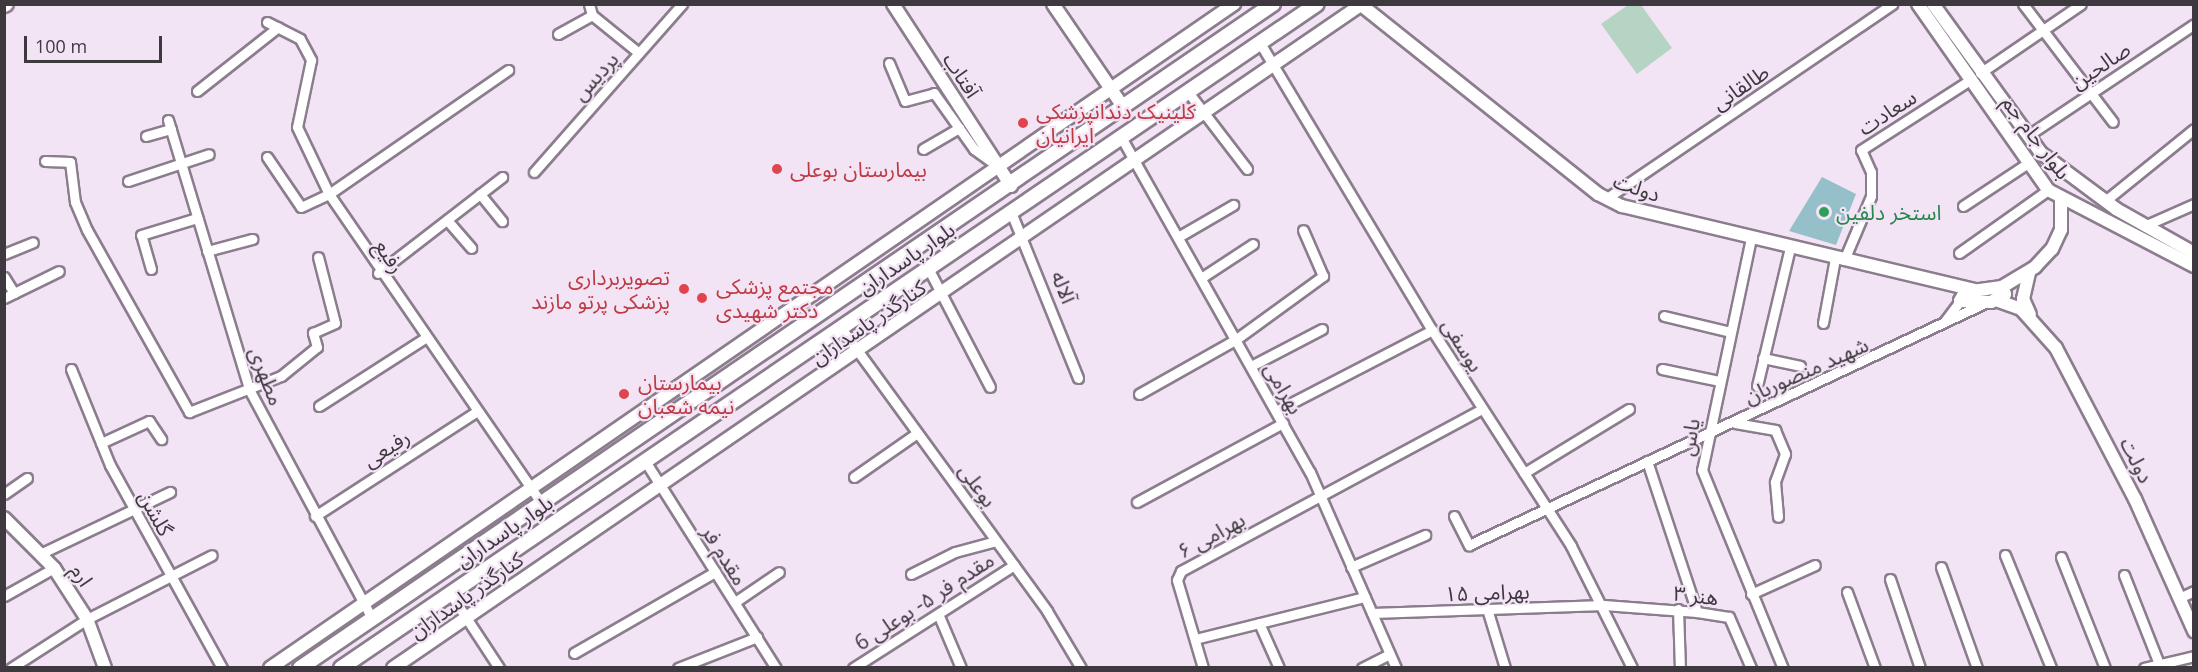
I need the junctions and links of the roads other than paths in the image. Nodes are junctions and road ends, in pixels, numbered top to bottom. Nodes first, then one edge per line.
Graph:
1 (589, 4) edge
2 (682, 4) edge
3 (893, 4) edge
4 (1053, 4) edge
5 (1234, 4) edge
6 (1273, 4) edge
7 (1317, 4) edge
8 (1892, 4) edge
9 (1918, 4) edge
10 (1933, 4) edge
11 (2024, 4) edge
12 (2081, 4) edge
13 (1361, 5) edge
14 (592, 15) junction
15 (267, 22) dead end
16 (2193, 24) edge
17 (278, 27) junction
18 (2042, 31) junction
19 (558, 34) dead end
20 (1260, 43) junction
21 (639, 53) junction
22 (889, 63) dead end
23 (1275, 65) junction
24 (508, 70) dead end
25 (1975, 76) junction
26 (1111, 89) junction
27 (197, 91) dead end
28 (1188, 92) junction
29 (2091, 94) junction
30 (1124, 108) junction
31 (1207, 114) junction
32 (2113, 122) dead end
33 (959, 128) junction
34 (2193, 129) edge
35 (146, 136) dead end
36 (2027, 136) junction
37 (1120, 137) junction
38 (923, 149) dead end
39 (209, 154) dead end
40 (267, 157) dead end
41 (45, 161) dead end
42 (2051, 161) junction
43 (1135, 162) junction
44 (181, 164) junction
45 (2028, 164) junction
46 (998, 167) junction
47 (1247, 169) dead end
48 (534, 171) dead end
49 (2036, 174) junction
50 (502, 177) dead end
51 (128, 181) dead end
52 (1011, 186) junction
53 (2048, 190) junction
54 (329, 194) junction
55 (480, 194) junction
56 (1607, 198) junction
57 (2061, 199) junction
58 (2105, 201) junction
59 (2193, 204) edge
60 (1233, 205) dead end
61 (1963, 206) dead end
62 (1011, 212) junction
63 (197, 218) junction
64 (447, 220) junction
65 (502, 221) dead end
66 (2144, 226) junction
67 (1302, 230) dead end
68 (1178, 237) junction
69 (1751, 238) junction
70 (252, 239) dead end
71 (1026, 239) junction
72 (33, 242) dead end
73 (1253, 244) dead end
74 (1790, 247) junction
75 (471, 248) dead end
76 (207, 251) junction
77 (1959, 252) dead end
78 (2193, 253) edge
79 (4, 254) edge
80 (318, 257) dead end
81 (1840, 259) junction
82 (2193, 266) edge
83 (928, 268) junction
84 (151, 269) dead end
85 (58, 271) dead end
86 (2029, 272) junction
87 (378, 273) junction
88 (4, 277) edge
89 (1201, 278) junction
90 (1924, 280) junction
91 (2002, 287) junction
92 (1974, 290) junction
93 (944, 294) junction
94 (9, 295) edge
95 (1960, 301) junction
96 (1990, 302) junction
97 (1664, 316) dead end
98 (2030, 316) junction
99 (1823, 323) dead end
100 (841, 328) junction
101 (1322, 329) dead end
102 (1432, 330) junction
103 (1730, 332) junction
104 (425, 338) junction
105 (1918, 339) junction
106 (1235, 340) junction
107 (858, 352) junction
108 (1763, 358) junction
109 (1251, 366) junction
110 (1800, 366) dead end
111 (71, 369) dead end
112 (1662, 369) dead end
113 (1078, 378) dead end
114 (1719, 381) junction
115 (1757, 386) dead end
116 (990, 387) dead end
117 (249, 390) junction
118 (1139, 394) dead end
119 (319, 406) dead end
120 (1482, 409) junction
121 (1629, 409) dead end
122 (477, 411) junction
123 (1276, 411) junction
124 (1283, 423) junction
125 (1733, 423) junction
126 (1707, 431) junction
127 (917, 433) junction
128 (161, 440) dead end
129 (101, 443) junction
130 (645, 461) junction
131 (1647, 461) junction
132 (1524, 473) junction
133 (854, 477) dead end
134 (27, 478) dead end
135 (659, 484) junction
136 (531, 487) junction
137 (170, 492) dead end
138 (4, 494) edge
139 (1320, 494) junction
140 (541, 502) junction
141 (1137, 502) dead end
142 (1546, 505) junction
143 (134, 510) junction
144 (315, 516) junction
145 (1454, 516) dead end
146 (1778, 517) dead end
147 (4, 518) edge
148 (1425, 535) dead end
149 (996, 541) junction
150 (42, 553) junction
151 (212, 555) dead end
152 (2005, 555) dead end
153 (2061, 556) dead end
154 (1014, 565) junction
155 (1815, 565) dead end
156 (1351, 567) junction
157 (1941, 567) dead end
158 (54, 568) junction
159 (715, 572) junction
160 (779, 572) dead end
161 (910, 574) dead end
162 (2124, 575) dead end
163 (173, 579) junction
164 (1890, 579) dead end
165 (2193, 591) edge
166 (1846, 592) dead end
167 (450, 593) junction
168 (1751, 594) junction
169 (4, 596) edge
170 (1365, 597) junction
171 (2179, 597) junction
172 (362, 602) junction
173 (735, 602) junction
174 (1604, 605) junction
175 (1678, 609) junction
176 (1372, 612) junction
177 (1488, 612) junction
178 (1697, 612) junction
179 (939, 616) junction
180 (87, 619) junction
181 (372, 619) junction
182 (466, 619) junction
183 (1259, 623) junction
184 (2193, 631) edge
185 (757, 638) junction
186 (1195, 639) junction
187 (574, 653) dead end
188 (1390, 654) junction
189 (2193, 656) edge
190 (2159, 664) junction
191 (11, 668) edge
192 (105, 668) edge
193 (222, 668) edge
194 (270, 668) edge
195 (300, 668) edge
196 (340, 668) edge
197 (393, 668) edge
198 (499, 668) edge
199 (678, 668) edge
200 (776, 668) edge
201 (853, 668) edge
202 (961, 668) edge
203 (1081, 668) edge
204 (1203, 668) edge
205 (1279, 668) edge
206 (1362, 668) edge
207 (1396, 668) edge
208 (1505, 668) edge
209 (1632, 668) edge
210 (1680, 668) edge
211 (1751, 668) edge
212 (1783, 668) edge
213 (1875, 668) edge
214 (1920, 668) edge
215 (1977, 668) edge
216 (2051, 668) edge
217 (2104, 668) edge
218 (2144, 668) edge

1 - 14 street
2 - 21 street, پردیس
3 - 46 main road, آفتاب
4 - 26 main road
5 - 26 main road
6 - 30 highway, بلوار پاسداران
7 - 20 highway, بلوار پاسداران
8 - 56 street, طالقانی
9 - 25 main road, بلوار جام جم
10 - 25 main road, بلوار جام جم
11 - 18 street
12 - 18 street
13 - 23 main road, کنارگذر پاسداران
13 - 56 main road, دولت
14 - 19 street
14 - 21 street
15 - 17 street, رفیع
16 - 29 street, صالحین
17 - 27 street
17 - 54 street, رفیع
18 - 25 street
18 - 29 street
20 - 23 street, یوسفی
20 - 28 highway, بلوار پاسداران
21 - 48 street, پردیس
22 - 33 street
23 - 31 main road, کنارگذر پاسداران
23 - 102 street, یوسفی
24 - 54 street
25 - 36 main road, بلوار جام جم
25 - 45 main road, بلوار جام جم
25 - 81 street, سعادت
26 - 30 main road
26 - 46 main road
28 - 31 street
28 - 37 highway, بلوار پاسداران
29 - 32 street
29 - 36 street, صالحین
30 - 52 highway, بلوار پاسداران
31 - 43 main road, کنارگذر پاسداران
31 - 47 street
33 - 38 street
33 - 46 street
34 - 58 street
35 - 44 street, مطهری
36 - 42 main road, بلوار جام جم
37 - 43 street, بهرامی
37 - 62 highway, بلوار پاسداران
39 - 44 street
40 - 54 street
41 - 117 street
42 - 49 main road
42 - 58 main road, بلوار جام جم
43 - 68 street, بهرامی
43 - 71 main road, کنارگذر پاسداران
44 - 51 street
44 - 63 street, مطهری
45 - 49 main road, بلوار جام جم
45 - 61 street
46 - 52 main road, آفتاب
46 - 136 main road
49 - 53 main road, بلوار جام جم
50 - 55 street
52 - 140 highway, بلوار پاسداران
53 - 57 main road, بلوار جام جم
53 - 77 street
54 - 87 street, رفیع
55 - 64 street
55 - 65 street
56 - 69 main road, دولت
57 - 82 main road, بلوار جام جم
57 - 86 main road
58 - 66 main road, بلوار جام جم
59 - 66 street
60 - 68 street
62 - 71 street, آلاله
62 - 83 highway, بلوار پاسداران
63 - 76 street, مطهری
63 - 84 street
64 - 75 street
64 - 87 street
66 - 78 main road, بلوار جام جم
67 - 106 street
68 - 89 street, بهرامی
69 - 74 main road, دولت
69 - 103 street, یاس
70 - 76 street
71 - 93 main road, کنارگذر پاسداران
71 - 113 street, آلاله
72 - 79 street
73 - 89 street
74 - 81 main road, دولت
74 - 108 street
76 - 117 street, مطهری
80 - 117 street
81 - 90 main road, دولت
81 - 99 street
83 - 93 street
83 - 100 highway, بلوار پاسداران
85 - 94 street
86 - 91 main road
86 - 98 main road
87 - 104 street, رفیع
88 - 94 street
89 - 106 street, بهرامی
90 - 92 main road, دولت
90 - 95 main road, دولت
91 - 92 main road
91 - 96 main road
92 - 95 main road
93 - 107 main road, کنارگذر پاسداران
93 - 116 street
95 - 96 main road
95 - 105 street, شهید منصوریان
96 - 98 main road, دولت
96 - 105 street, شهید منصوریان
97 - 103 street
98 - 171 main road, دولت
100 - 107 street, بوعلی
100 - 130 highway, بلوار پاسداران
101 - 109 street
102 - 120 street, یوسفی
102 - 123 street
103 - 114 street, یاس
104 - 119 street
104 - 122 street, رفیع
105 - 125 street, شهید منصوریان
106 - 109 street, بهرامی
106 - 118 street
107 - 127 street, بوعلی
107 - 135 main road, کنارگذر پاسداران
108 - 110 street
108 - 115 street
109 - 123 street, بهرامی
111 - 129 street, گلشن
112 - 114 street
114 - 126 street, یاس
117 - 144 street, مطهری
120 - 132 street, یوسفی
120 - 139 street, بهرامی ۶
121 - 132 street
122 - 136 street, رفیع
122 - 144 street, رفیعی
123 - 124 street, بهرامی
124 - 139 street, بهرامی
124 - 141 street
125 - 126 street, شهید منصوریان
125 - 146 street
126 - 131 street, شهید منصوریان
126 - 168 street, یاس
127 - 133 street
127 - 149 street, بوعلی
128 - 129 street
129 - 143 street, گلشن
130 - 135 street, مقدم فر
130 - 167 highway, بلوار پاسداران
131 - 142 street, شهید منصوریان
131 - 178 street
132 - 142 street, یوسفی
134 - 138 street
135 - 159 street, مقدم فر
135 - 182 main road, کنارگذر پاسداران
136 - 140 street, رفیع
136 - 172 main road
137 - 143 street
139 - 156 street, بهرامی
139 - 186 street, بهرامی ۶
140 - 181 highway, بلوار پاسداران
142 - 145 street, شهید منصوریان
142 - 174 street, یوسفی
143 - 150 street
143 - 163 street, گلشن
144 - 172 street, مطهری
147 - 150 main road, ارم
148 - 156 street
149 - 154 street, بوعلی
149 - 161 street
150 - 158 main road, ارم
151 - 163 street
152 - 216 street
153 - 217 street
154 - 179 street, مقدم فر ۵- بوعلی 6
154 - 203 street, بوعلی
155 - 168 street
156 - 170 street, بهرامی
157 - 215 street
158 - 169 street
158 - 180 main road, ارم
159 - 173 street, مقدم فر
159 - 187 street
160 - 173 street
162 - 190 street
163 - 180 street
163 - 193 street, گلشن
164 - 214 street
165 - 171 street
166 - 213 street
167 - 182 street
167 - 196 highway, بلوار پاسداران
168 - 212 street, یاس
170 - 176 street, بهرامی
170 - 183 street
171 - 184 main road, دولت
172 - 181 street, مطهری
172 - 194 main road
173 - 185 street, مقدم فر
174 - 175 street, هنر ۳
174 - 177 street, بهرامی ۱۵
174 - 209 street, یوسفی
175 - 178 street, هنر ۳
175 - 210 street
176 - 177 street, بهرامی ۱۵
176 - 188 street, بهرامی
177 - 208 street
178 - 211 street, هنر ۳
179 - 201 street, مقدم فر ۵- بوعلی 6
179 - 202 street
180 - 191 street
180 - 192 main road, ارم
181 - 195 highway, بلوار پاسداران
182 - 197 main road, کنارگذر پاسداران
182 - 198 street
183 - 186 street
183 - 205 street
185 - 199 street
185 - 200 street, مقدم فر
186 - 204 street, بهرامی ۶
188 - 206 street
188 - 207 street, بهرامی
189 - 190 street
190 - 218 street

